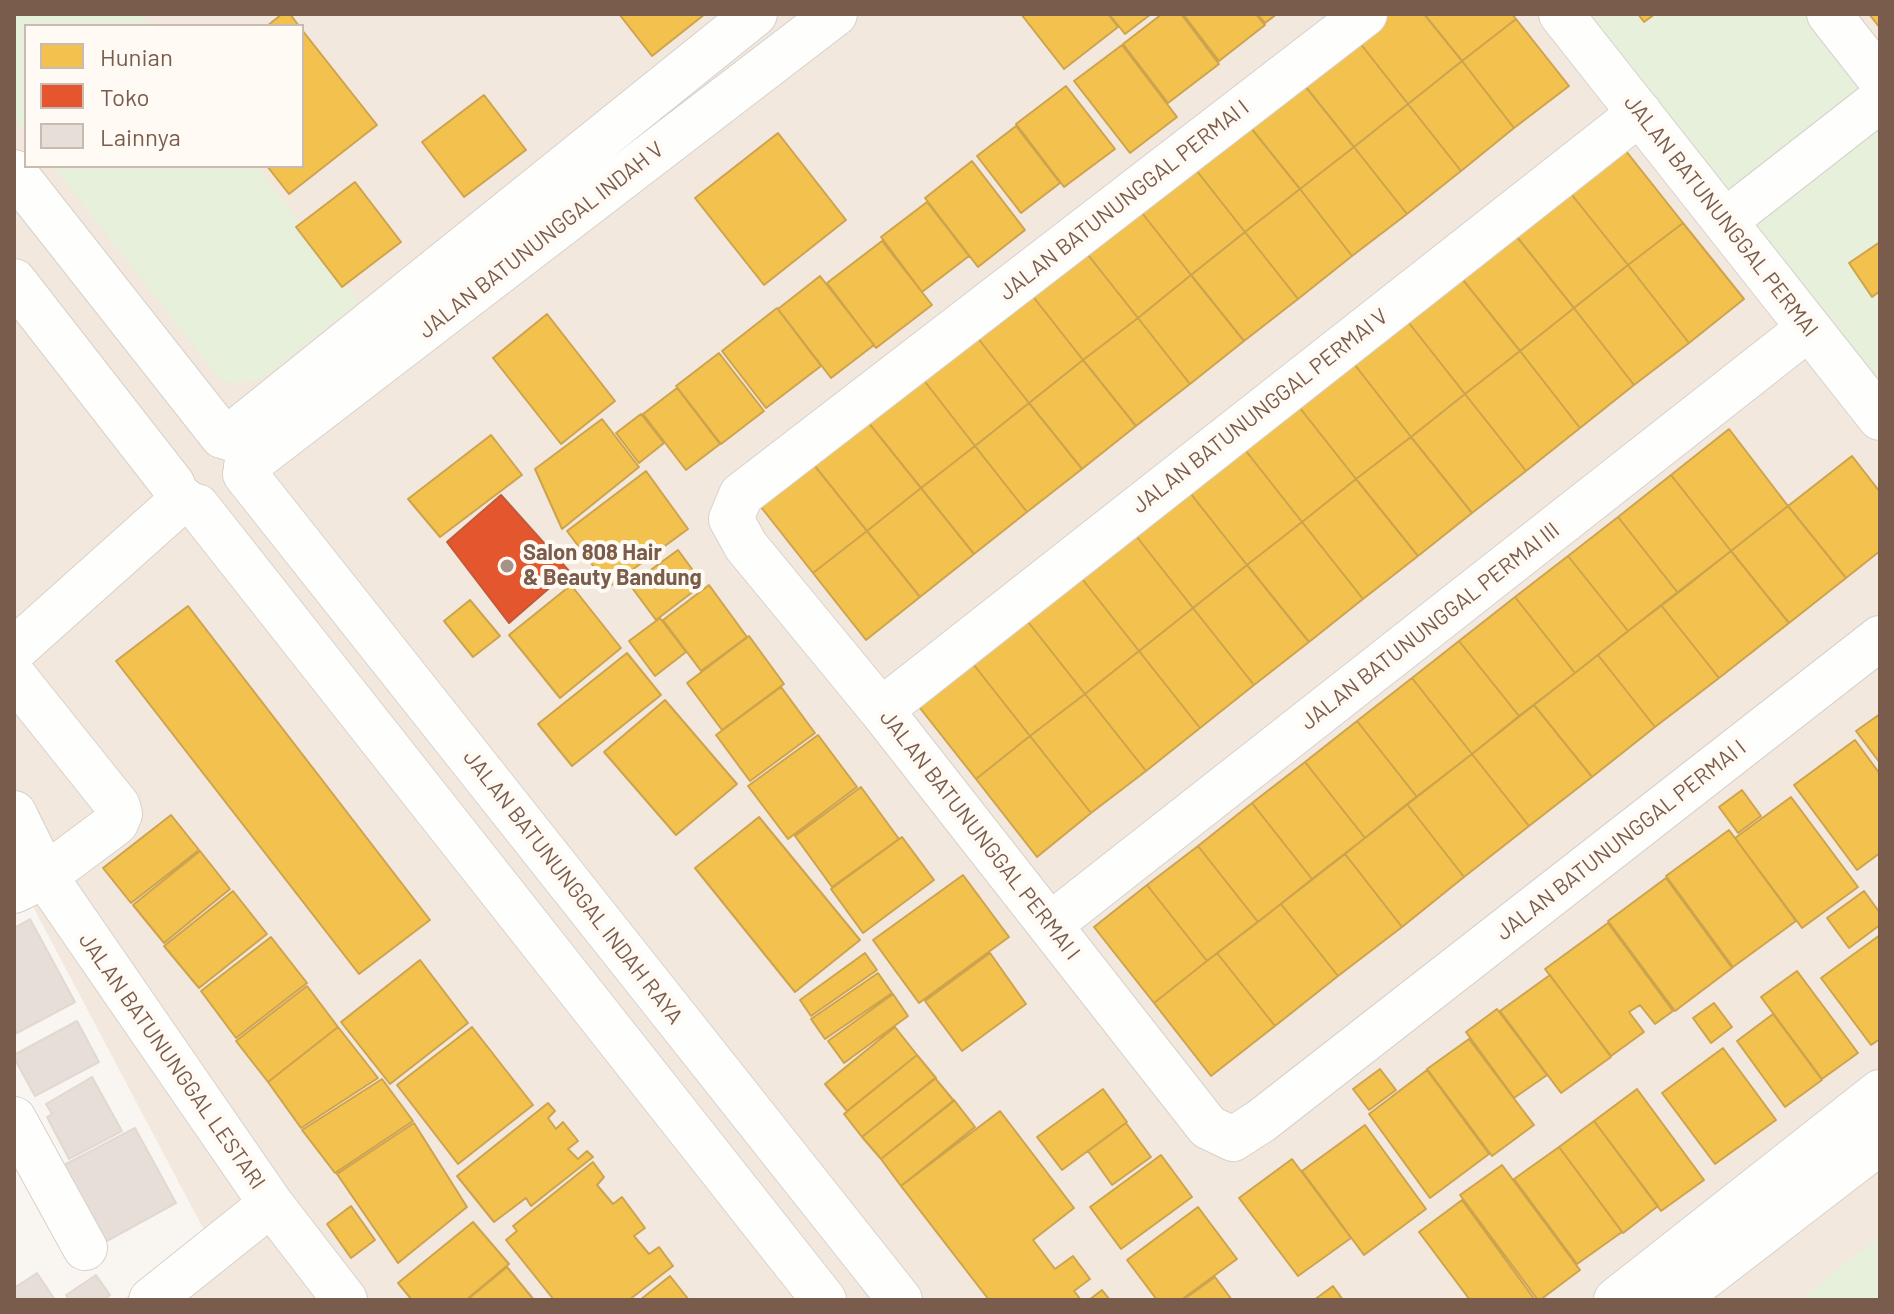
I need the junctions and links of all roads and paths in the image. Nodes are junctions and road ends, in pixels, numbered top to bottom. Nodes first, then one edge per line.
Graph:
1 (755, 14) edge
2 (835, 14) edge
3 (1365, 14) edge
4 (1561, 14) edge
5 (1829, 14) edge
6 (1880, 79) edge
7 (1880, 100) edge
8 (1640, 113) junction
9 (14, 172) edge
10 (1725, 221) junction
11 (14, 281) edge
12 (1809, 328) junction
13 (1880, 418) edge
14 (235, 453) junction
15 (184, 497) junction
16 (1880, 638) edge
17 (24, 642) edge
18 (14, 676) edge
19 (881, 710) junction
20 (14, 813) edge
21 (30, 883) edge
22 (1051, 924) junction
23 (1880, 1092) edge
24 (14, 1119) edge
25 (1880, 1142) edge
26 (271, 1204) junction
27 (1758, 1212) junction
28 (85, 1248) dead end
29 (151, 1300) edge
30 (345, 1300) edge
31 (824, 1300) edge
32 (900, 1300) edge
33 (1616, 1300) edge
34 (1675, 1300) edge

1 - 14 street, JALAN BATUNUNGGAL INDAH V
2 - 14 street, JALAN BATUNUNGGAL INDAH V
3 - 19 street, JALAN BATUNUNGGAL PERMAI I
4 - 8 street, JALAN BATUNUNGGAL PERMAI
5 - 6 street
7 - 10 street
8 - 10 street, JALAN BATUNUNGGAL PERMAI
8 - 19 street, JALAN BATUNUNGGAL PERMAI V
9 - 14 street, JALAN BATUNUNGGAL INDAH RAYA
10 - 12 street, JALAN BATUNUNGGAL PERMAI
11 - 15 street
12 - 13 street, JALAN BATUNUNGGAL PERMAI
12 - 22 street, JALAN BATUNUNGGAL PERMAI III
14 - 15 street
14 - 15 street
14 - 32 street, JALAN BATUNUNGGAL INDAH RAYA
15 - 17 street
15 - 31 street
16 - 22 street, JALAN BATUNUNGGAL PERMAI I
18 - 21 street
19 - 22 street, JALAN BATUNUNGGAL PERMAI I
20 - 21 street, JALAN BATUNUNGGAL LESTARI
21 - 26 street, JALAN BATUNUNGGAL LESTARI
23 - 27 street
24 - 28 street
25 - 27 street
26 - 29 street
26 - 30 street, JALAN BATUNUNGGAL LESTARI
27 - 33 street
27 - 34 street

